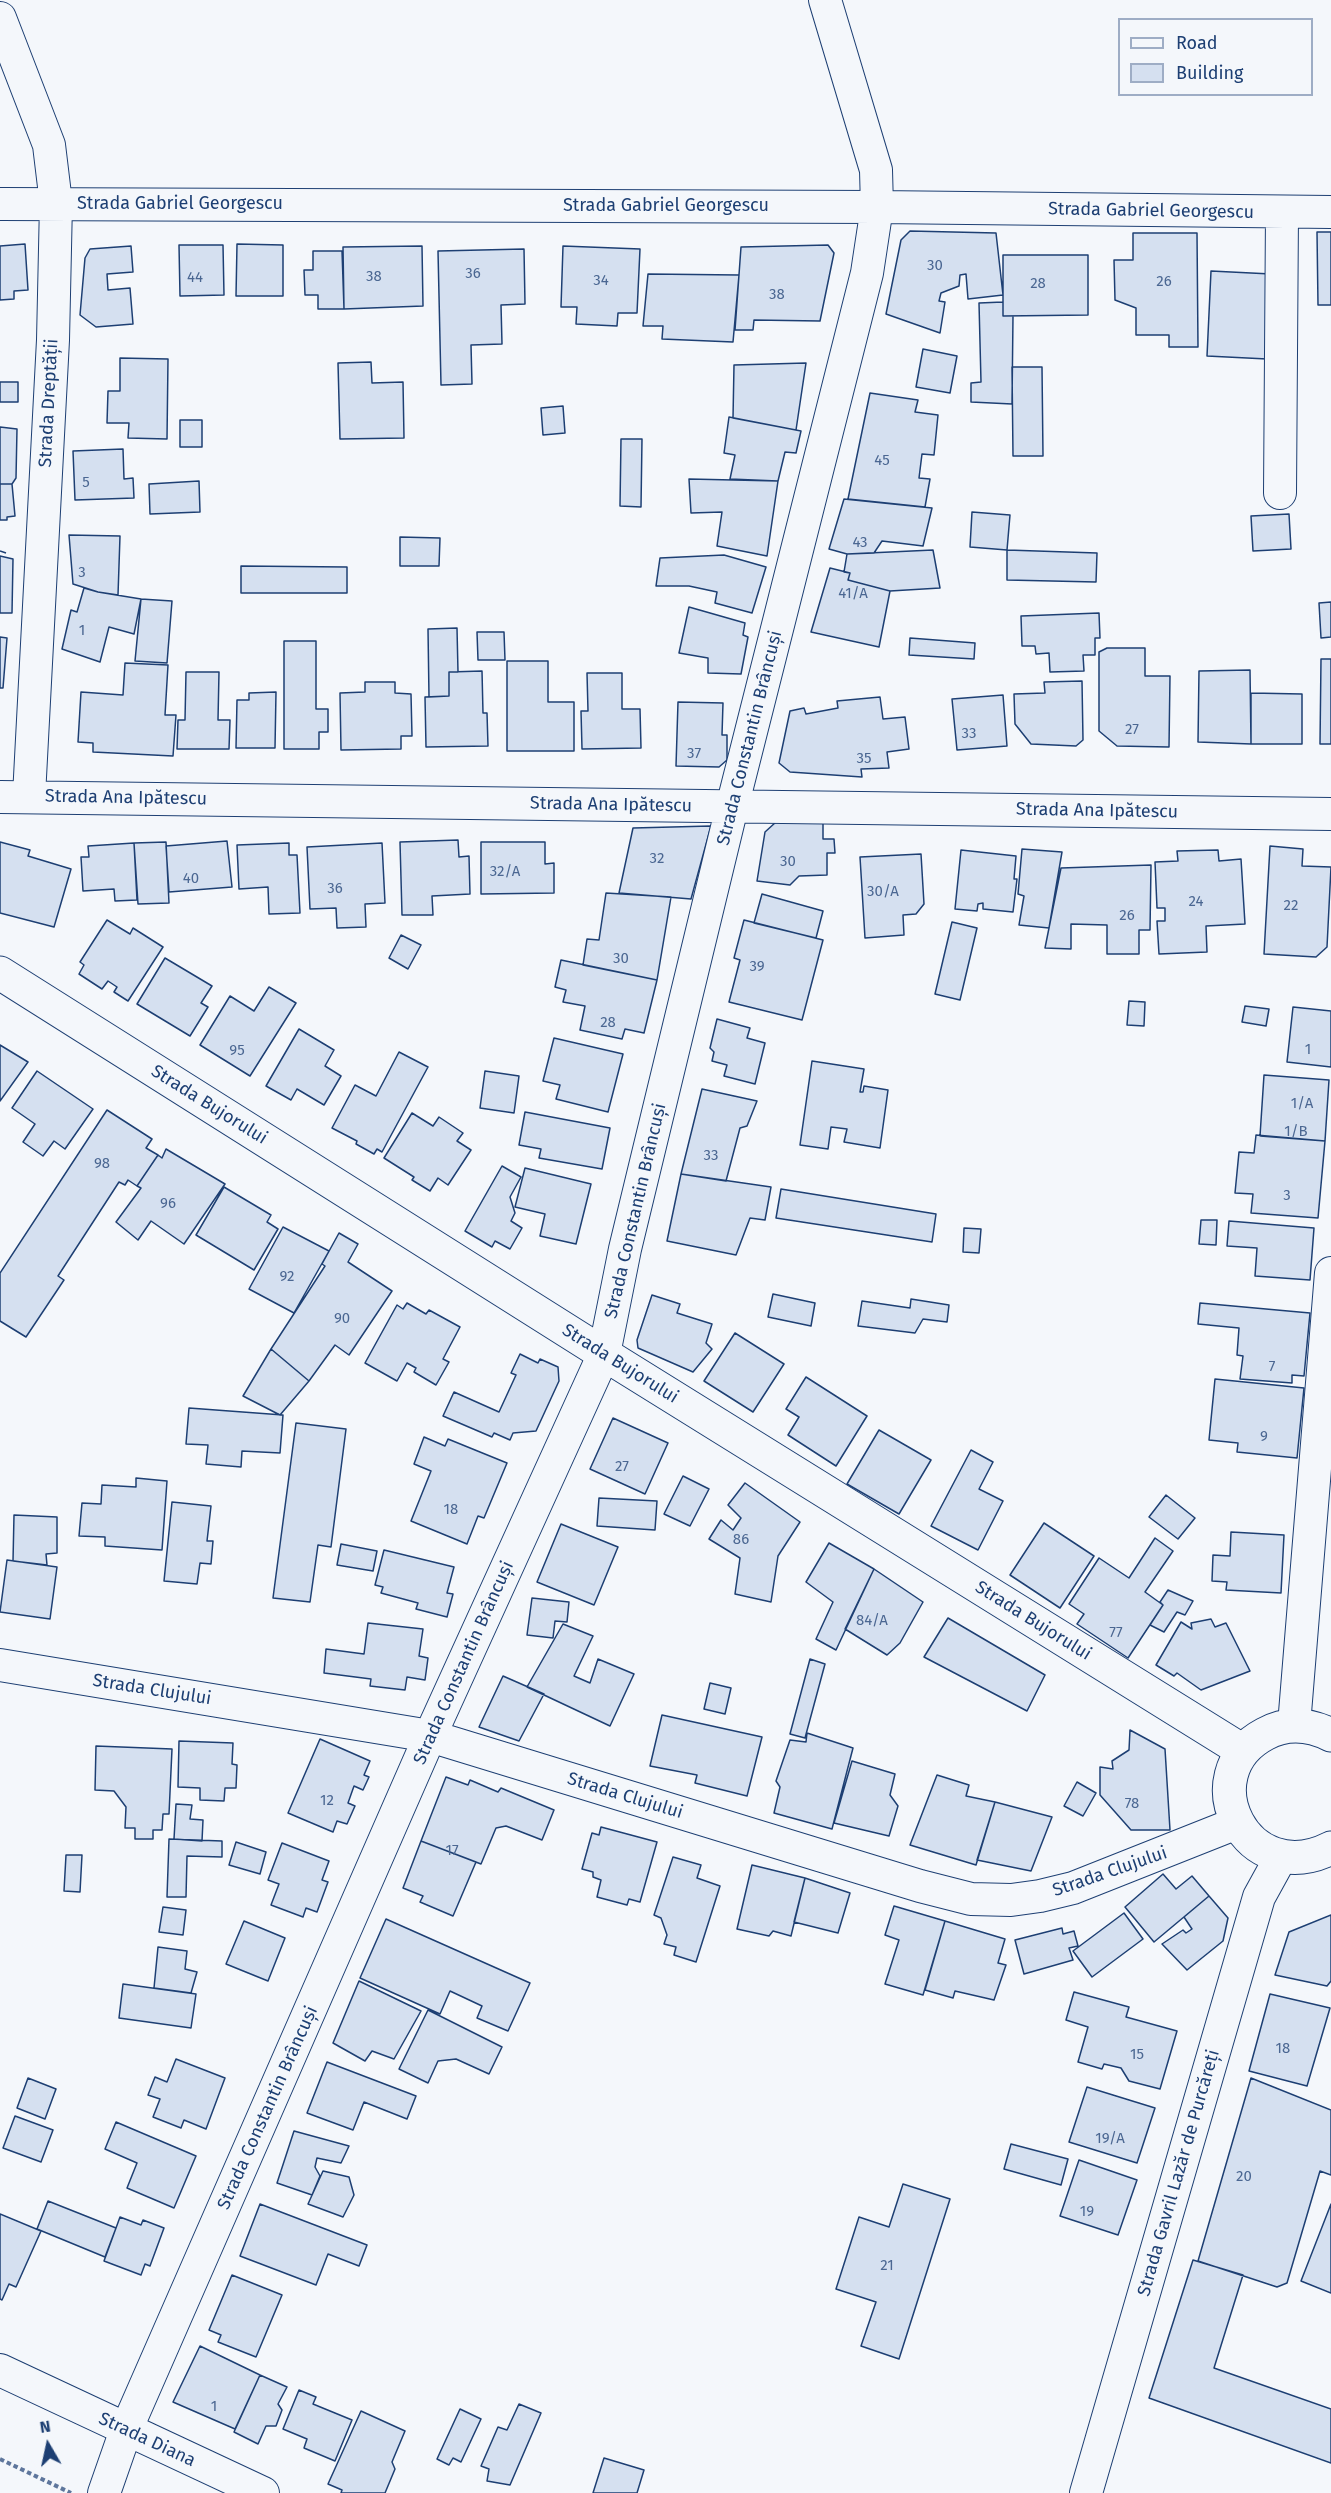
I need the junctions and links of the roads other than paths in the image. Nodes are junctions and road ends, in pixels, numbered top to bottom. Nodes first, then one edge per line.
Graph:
1 (825, 0) edge
2 (0, 18) edge
3 (56, 203) junction
4 (0, 204) edge
5 (877, 207) junction
6 (1331, 212) edge
7 (1282, 213) junction
8 (1280, 493) dead end
9 (14, 797) edge
10 (732, 807) junction
11 (1331, 814) edge
12 (0, 973) edge
13 (1331, 1272) edge
14 (604, 1354) junction
15 (0, 1665) edge
16 (1294, 1725) junction
17 (1331, 1735) edge
18 (430, 1736) junction
19 (1243, 1751) junction
20 (1237, 1823) junction
21 (1331, 1848) edge
22 (1281, 1857) junction
23 (0, 2370) edge
24 (126, 2430) junction
25 (104, 2493) edge
26 (263, 2493) edge
27 (1086, 2493) edge

1 - 5 street, Strada Constantin Brâncuși
2 - 3 street, Strada Dreptății
3 - 4 street, Strada Gabriel Georgescu
3 - 5 street, Strada Gabriel Georgescu
3 - 9 street, Strada Dreptății
5 - 7 street, Strada Gabriel Georgescu
5 - 10 street, Strada Constantin Brâncuși
6 - 7 street, Strada Gabriel Georgescu
7 - 8 street
9 - 10 street, Strada Ana Ipătescu
10 - 11 street, Strada Ana Ipătescu
10 - 14 street, Strada Constantin Brâncuși
12 - 14 street, Strada Bujorului
13 - 16 street
14 - 18 street, Strada Constantin Brâncuși
14 - 19 street, Strada Bujorului
15 - 18 street, Strada Clujului
16 - 17 street
16 - 19 street
18 - 20 street, Strada Clujului
18 - 24 street, Strada Constantin Brâncuși
19 - 20 street
20 - 22 street
21 - 22 street
22 - 27 street, Strada Gavril Lazăr de Purcăreți
23 - 24 street, Strada Diana
24 - 25 street, Strada Constantin Brâncuși
24 - 26 street, Strada Diana

